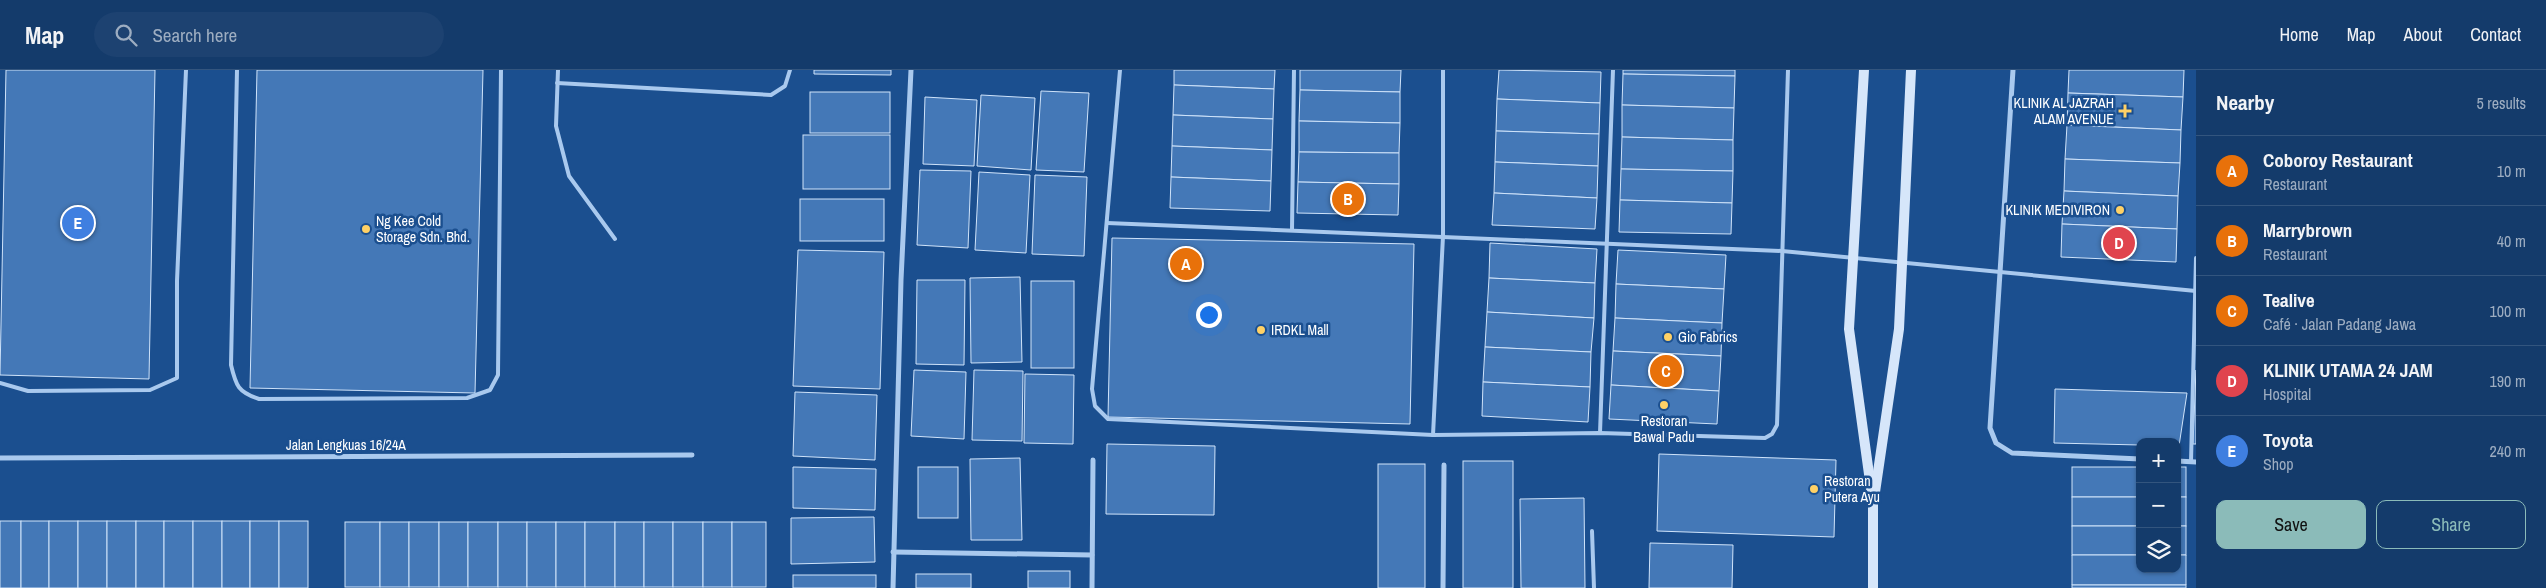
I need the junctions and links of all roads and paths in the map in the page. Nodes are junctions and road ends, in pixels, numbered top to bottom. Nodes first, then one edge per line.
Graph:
1 (186, 70) edge
2 (237, 70) edge
3 (501, 70) edge
4 (558, 70) edge
5 (790, 70) edge
6 (911, 70) edge
7 (1120, 70) edge
8 (1294, 70) edge
9 (1443, 70) edge
10 (1613, 70) edge
11 (1788, 70) edge
12 (1864, 70) edge
13 (1911, 70) edge
14 (2013, 70) edge
15 (557, 83) junction
16 (1107, 223) junction
17 (1292, 230) junction
18 (1443, 236) junction
19 (615, 239) dead end
20 (1608, 243) junction
21 (1782, 251) junction
22 (1853, 256) junction
23 (2196, 258) edge
24 (1902, 263) junction
25 (1999, 273) junction
26 (2195, 291) edge
27 (0, 383) edge
28 (1600, 433) junction
29 (1433, 436) junction
30 (692, 455) dead end
31 (0, 458) edge
32 (2136, 459) edge
33 (1093, 460) dead end
34 (2181, 461) edge
35 (2194, 462) edge
36 (1444, 465) dead end
37 (1873, 503) junction
38 (1592, 531) dead end
39 (893, 552) junction
40 (1092, 555) junction
41 (893, 588) edge
42 (1092, 588) edge
43 (1443, 588) edge
44 (1594, 588) edge
45 (1873, 588) edge

1 - 27 lane
2 - 3 lane
4 - 15 lane
5 - 15 lane
6 - 39 street
7 - 16 lane
8 - 17 lane
9 - 18 lane
10 - 20 lane
11 - 21 lane
12 - 22 street
13 - 24 street
14 - 25 street
15 - 19 lane
16 - 17 lane
16 - 29 lane
17 - 18 lane
18 - 20 lane
18 - 29 lane
20 - 21 lane
20 - 28 lane
21 - 22 lane
21 - 28 lane
22 - 24 lane
22 - 37 street
23 - 26 lane
24 - 25 lane
24 - 37 street
25 - 26 lane
25 - 32 street
26 - 35 lane
28 - 29 lane
30 - 31 street, Jalan Lengkuas 16/24A
33 - 40 street
34 - 35 street
36 - 43 street
37 - 45 street
38 - 44 lane
39 - 40 street
39 - 41 street
40 - 42 street

